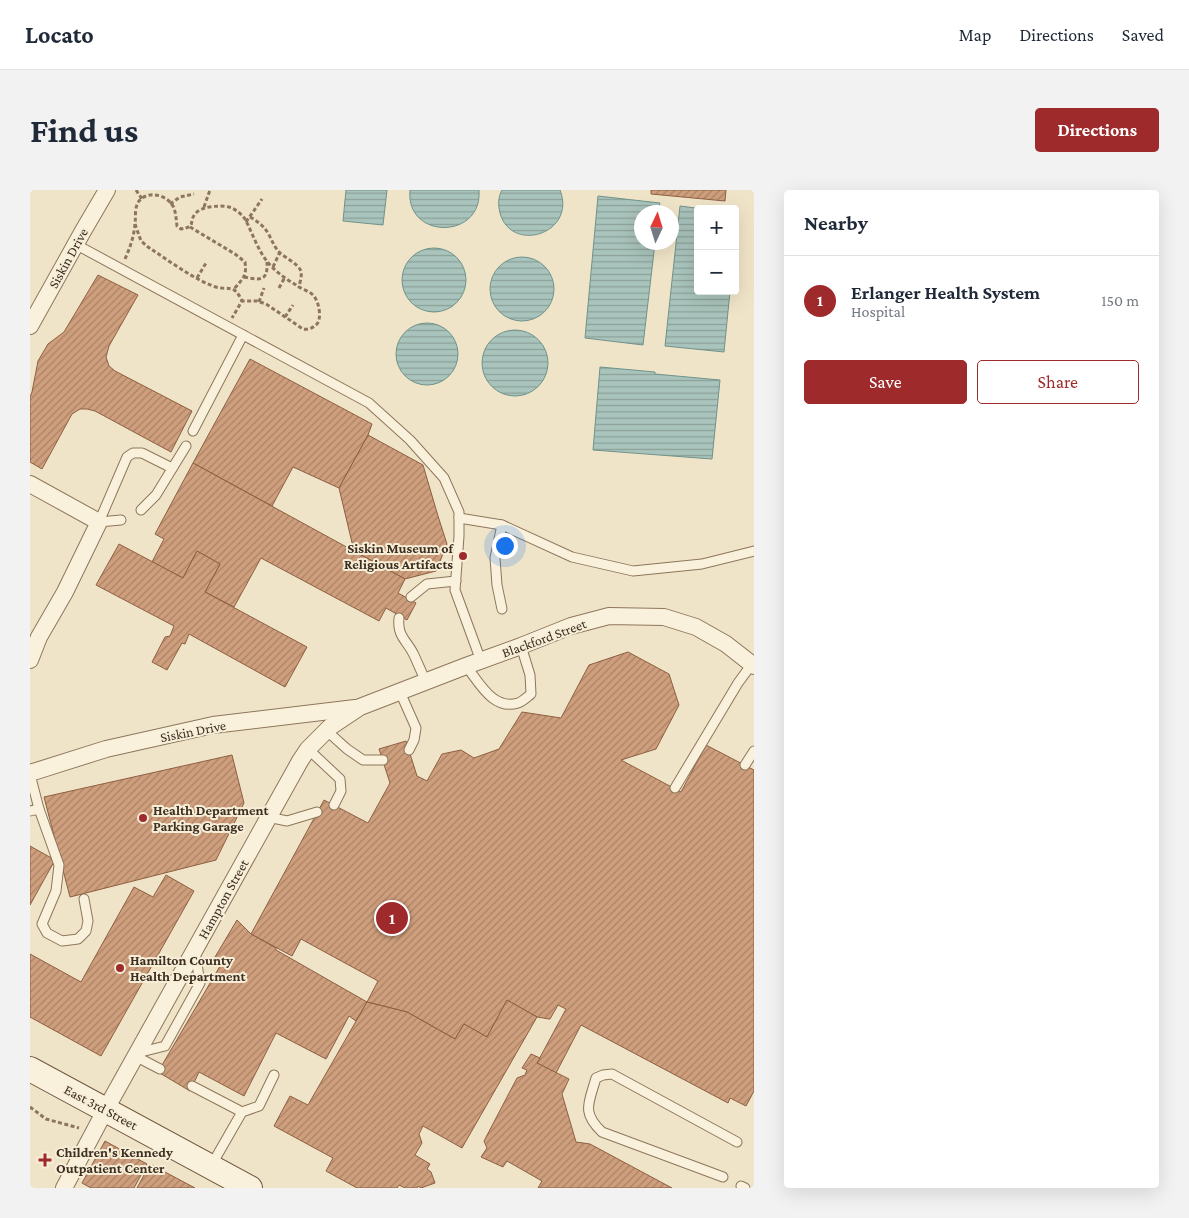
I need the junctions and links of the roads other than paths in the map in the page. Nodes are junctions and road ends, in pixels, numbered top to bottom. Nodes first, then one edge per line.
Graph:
1 (107, 190) edge
2 (75, 244) junction
3 (30, 326) edge
4 (243, 334) junction
5 (193, 431) dead end
6 (186, 446) dead end
7 (172, 468) junction
8 (30, 484) edge
9 (141, 510) dead end
10 (459, 518) junction
11 (121, 520) dead end
12 (99, 522) junction
13 (502, 525) junction
14 (754, 551) edge
15 (456, 581) junction
16 (411, 597) dead end
17 (502, 609) dead end
18 (399, 618) dead end
19 (521, 646) junction
20 (30, 660) edge
21 (473, 664) junction
22 (753, 664) edge
23 (426, 682) junction
24 (400, 692) junction
25 (360, 708) junction
26 (327, 731) junction
27 (308, 749) junction
28 (409, 750) dead end
29 (754, 751) edge
30 (383, 760) dead end
31 (745, 765) dead end
32 (30, 774) edge
33 (675, 788) dead end
34 (334, 806) dead end
35 (35, 810) edge
36 (317, 812) dead end
37 (268, 817) junction
38 (84, 899) dead end
39 (136, 1055) junction
40 (30, 1069) edge
41 (160, 1069) dead end
42 (274, 1075) dead end
43 (192, 1086) dead end
44 (106, 1109) junction
45 (242, 1112) junction
46 (737, 1142) dead end
47 (211, 1167) junction
48 (723, 1177) dead end
49 (64, 1188) edge
50 (250, 1188) edge

1 - 2 street, Siskin Drive
2 - 3 street, Siskin Drive
2 - 4 lane
4 - 5 lane
4 - 10 lane
6 - 7 lane
7 - 9 lane
7 - 12 lane
8 - 12 street
10 - 13 lane
10 - 15 lane
11 - 12 lane
12 - 20 street
13 - 14 lane
13 - 17 lane
15 - 16 lane
15 - 21 lane
18 - 23 lane
19 - 21 street, Blackford Street
19 - 21 lane
19 - 22 street, Blackford Street
21 - 23 street, Blackford Street
22 - 33 lane
23 - 24 street, Blackford Street
24 - 25 street, Blackford Street
24 - 28 lane
25 - 26 street, Hampton Street
25 - 32 street, Siskin Drive
26 - 27 street, Hampton Street
26 - 30 lane
27 - 34 lane
27 - 37 street, Hampton Street
29 - 31 lane
32 - 35 lane
35 - 38 lane
36 - 37 lane
37 - 39 street, Hampton Street
39 - 41 lane
39 - 44 street, Hampton Street
40 - 44 main road, East 3rd Street
42 - 45 lane
43 - 45 lane
44 - 47 main road, East 3rd Street
44 - 49 street, Hampton Street
45 - 47 lane
46 - 48 lane
47 - 50 main road, East 3rd Street

